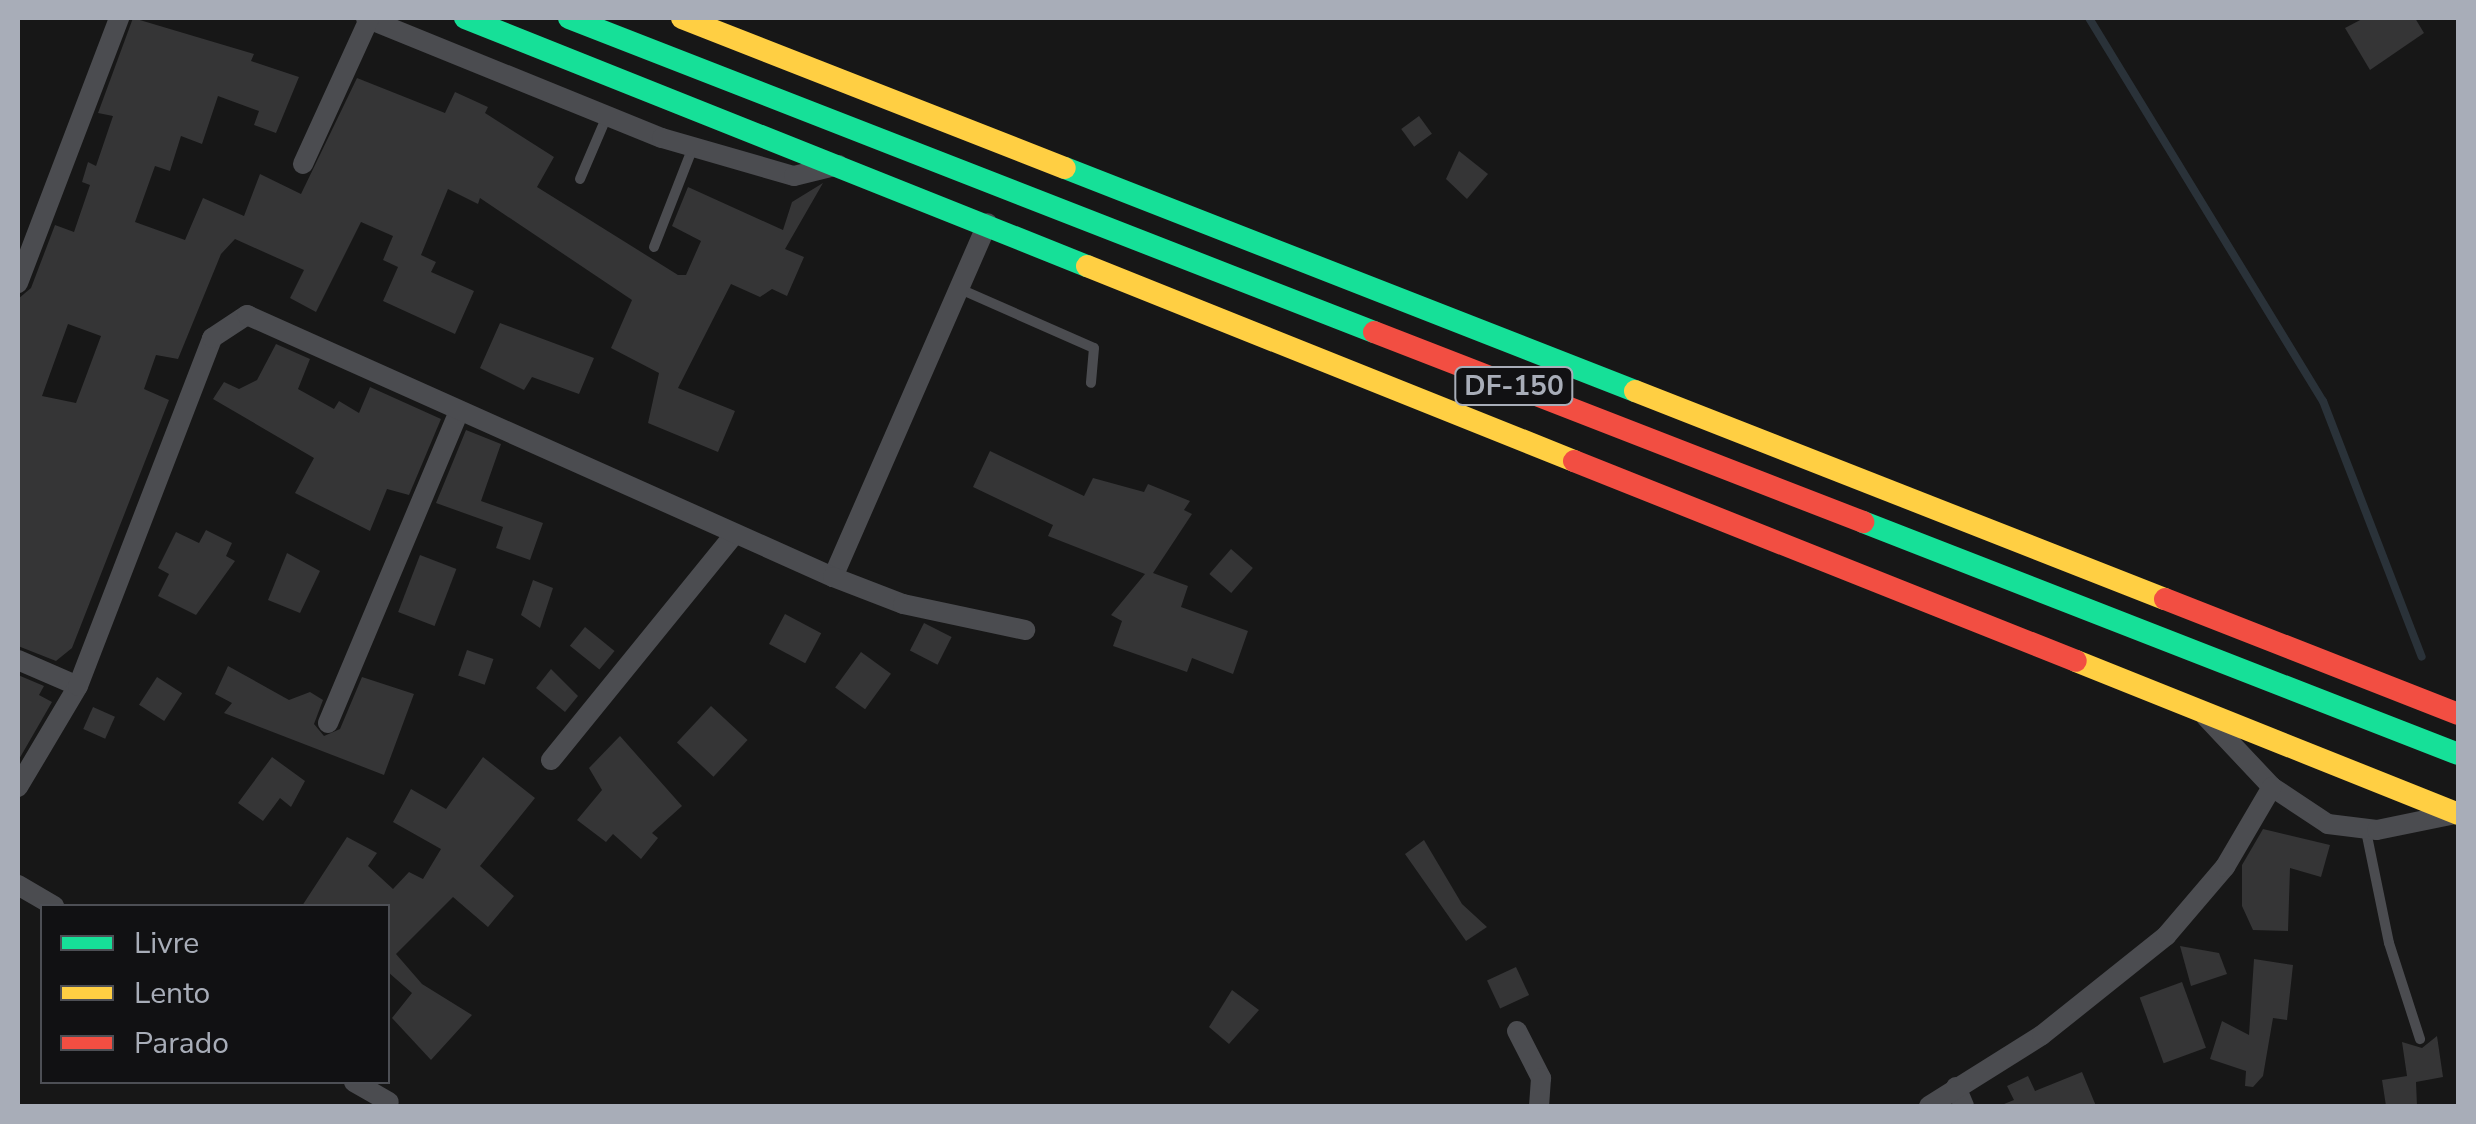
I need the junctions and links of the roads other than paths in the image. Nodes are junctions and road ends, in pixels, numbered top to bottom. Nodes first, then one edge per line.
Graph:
1 (120, 18) edge
2 (368, 18) edge
3 (465, 18) edge
4 (569, 18) edge
5 (682, 18) edge
6 (679, 103) junction
7 (607, 116) junction
8 (662, 138) junction
9 (693, 147) junction
10 (304, 164) dead end
11 (839, 165) junction
12 (580, 179) dead end
13 (988, 223) junction
14 (654, 247) dead end
15 (18, 283) edge
16 (960, 289) junction
17 (1092, 383) dead end
18 (458, 414) junction
19 (733, 536) junction
20 (833, 577) junction
21 (1025, 630) dead end
22 (18, 660) edge
23 (78, 686) junction
24 (2458, 714) edge
25 (2206, 717) junction
26 (328, 722) dead end
27 (2458, 754) edge
28 (551, 760) dead end
29 (18, 787) edge
30 (2272, 787) junction
31 (2458, 814) edge
32 (2366, 831) junction
33 (18, 886) edge
34 (50, 904) edge
35 (1517, 1032) dead end
36 (2420, 1039) dead end
37 (356, 1084) edge
38 (1960, 1097) edge
39 (388, 1102) dead end
40 (1539, 1106) edge
41 (1929, 1106) edge

1 - 15 street
2 - 7 street
2 - 10 street
3 - 6 main road
4 - 27 main road, DF-150
5 - 24 main road, DF-150
6 - 8 street
6 - 11 main road
7 - 8 street
7 - 12 lane
8 - 9 street
9 - 11 street
9 - 14 lane
11 - 13 main road
13 - 16 street
13 - 25 main road
16 - 17 lane
16 - 20 street
18 - 19 street
18 - 23 street
18 - 26 street
19 - 20 street
19 - 28 street
20 - 21 street
22 - 23 street
23 - 29 street
25 - 30 street
25 - 31 main road
30 - 32 street
30 - 38 street
31 - 32 street
32 - 36 lane
33 - 34 street
35 - 40 street
37 - 39 street
38 - 41 street

